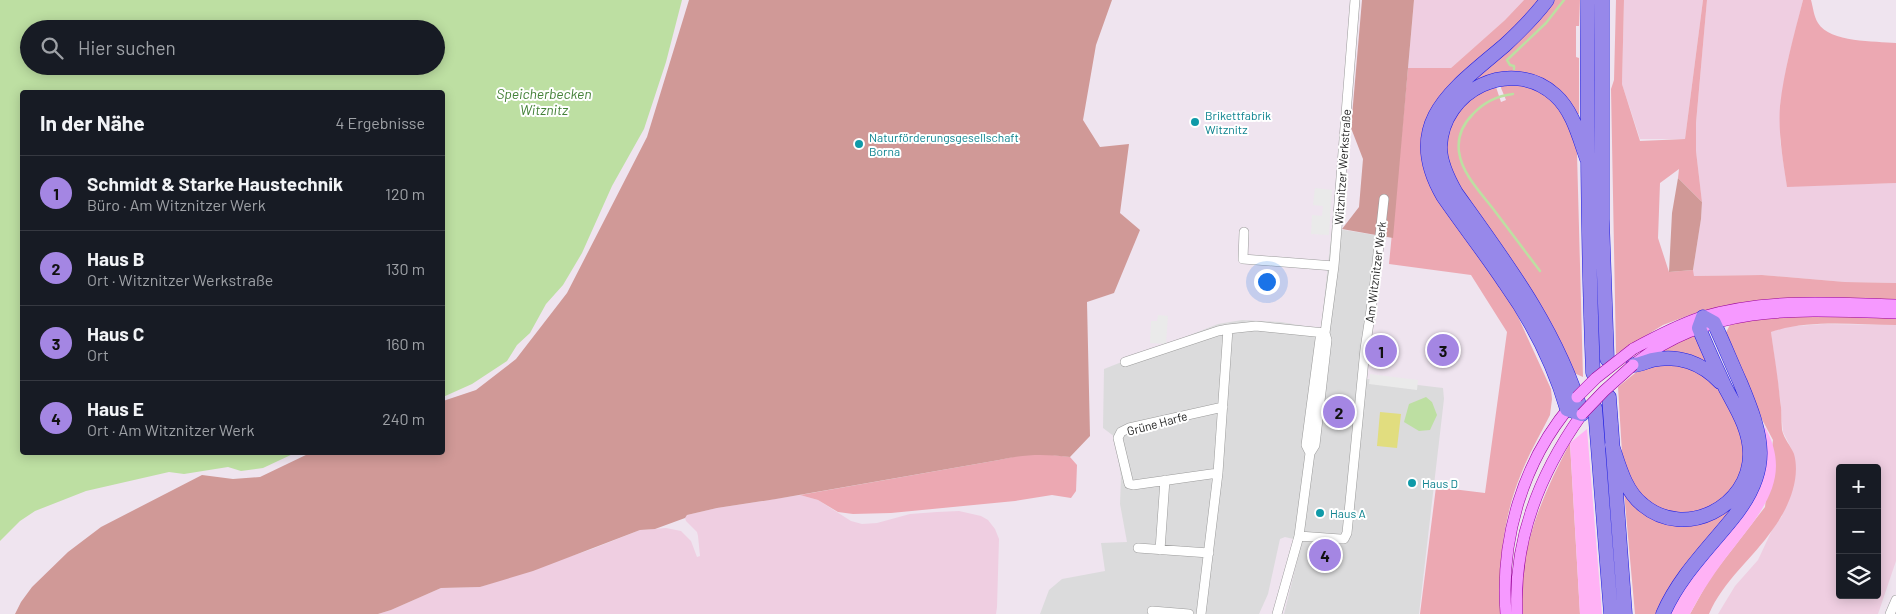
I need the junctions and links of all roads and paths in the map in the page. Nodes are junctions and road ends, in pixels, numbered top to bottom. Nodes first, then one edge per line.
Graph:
1 (1355, 0) edge
2 (1547, 0) edge
3 (1588, 0) edge
4 (1602, 0) edge
5 (1587, 159) junction
6 (1384, 199) dead end
7 (1244, 232) dead end
8 (1334, 266) junction
9 (1896, 305) edge
10 (1896, 314) edge
11 (1705, 322) junction
12 (1228, 329) junction
13 (1325, 333) junction
14 (1607, 359) dead end
15 (1125, 362) dead end
16 (1633, 365) junction
17 (1593, 373) dead end
18 (1726, 388) junction
19 (1609, 397) dead end
20 (1573, 398) junction
21 (1223, 407) junction
22 (1595, 408) dead end
23 (1582, 414) junction
24 (1612, 446) junction
25 (1218, 473) junction
26 (1165, 480) junction
27 (1298, 536) junction
28 (1138, 548) dead end
29 (1160, 550) junction
30 (1209, 553) junction
31 (1896, 600) edge
32 (1152, 610) dead end
33 (1189, 614) edge
34 (1201, 614) edge
35 (1277, 614) edge
36 (1506, 614) edge
37 (1517, 614) edge
38 (1611, 614) edge
39 (1625, 614) edge
40 (1664, 614) edge
41 (1890, 614) edge

1 - 8 street, Witznitzer Werkstraße
2 - 20 highway
3 - 5 highway
4 - 14 highway
5 - 17 highway
5 - 20 highway
6 - 27 street, Am Witznitzer Werk
7 - 8 street
8 - 13 street, Witznitzer Werkstraße
9 - 11 main road
10 - 11 main road
11 - 16 main road
11 - 18 highway
11 - 20 main road, bridge
11 - 40 highway
12 - 13 street
12 - 15 street
12 - 21 street
13 - 27 street, Witznitzer Werkstraße
16 - 18 highway
16 - 23 main road, bridge
18 - 24 highway
19 - 24 highway
20 - 23 highway
20 - 36 main road
21 - 25 street
21 - 26 street, Grüne Harfe
22 - 38 highway
23 - 37 main road
24 - 39 highway
25 - 26 street, Grüne Harfe
25 - 30 street
26 - 29 street
27 - 35 street, Witznitzer Werkstraße
28 - 29 street
29 - 30 street
30 - 34 street
31 - 41 street
32 - 33 street

